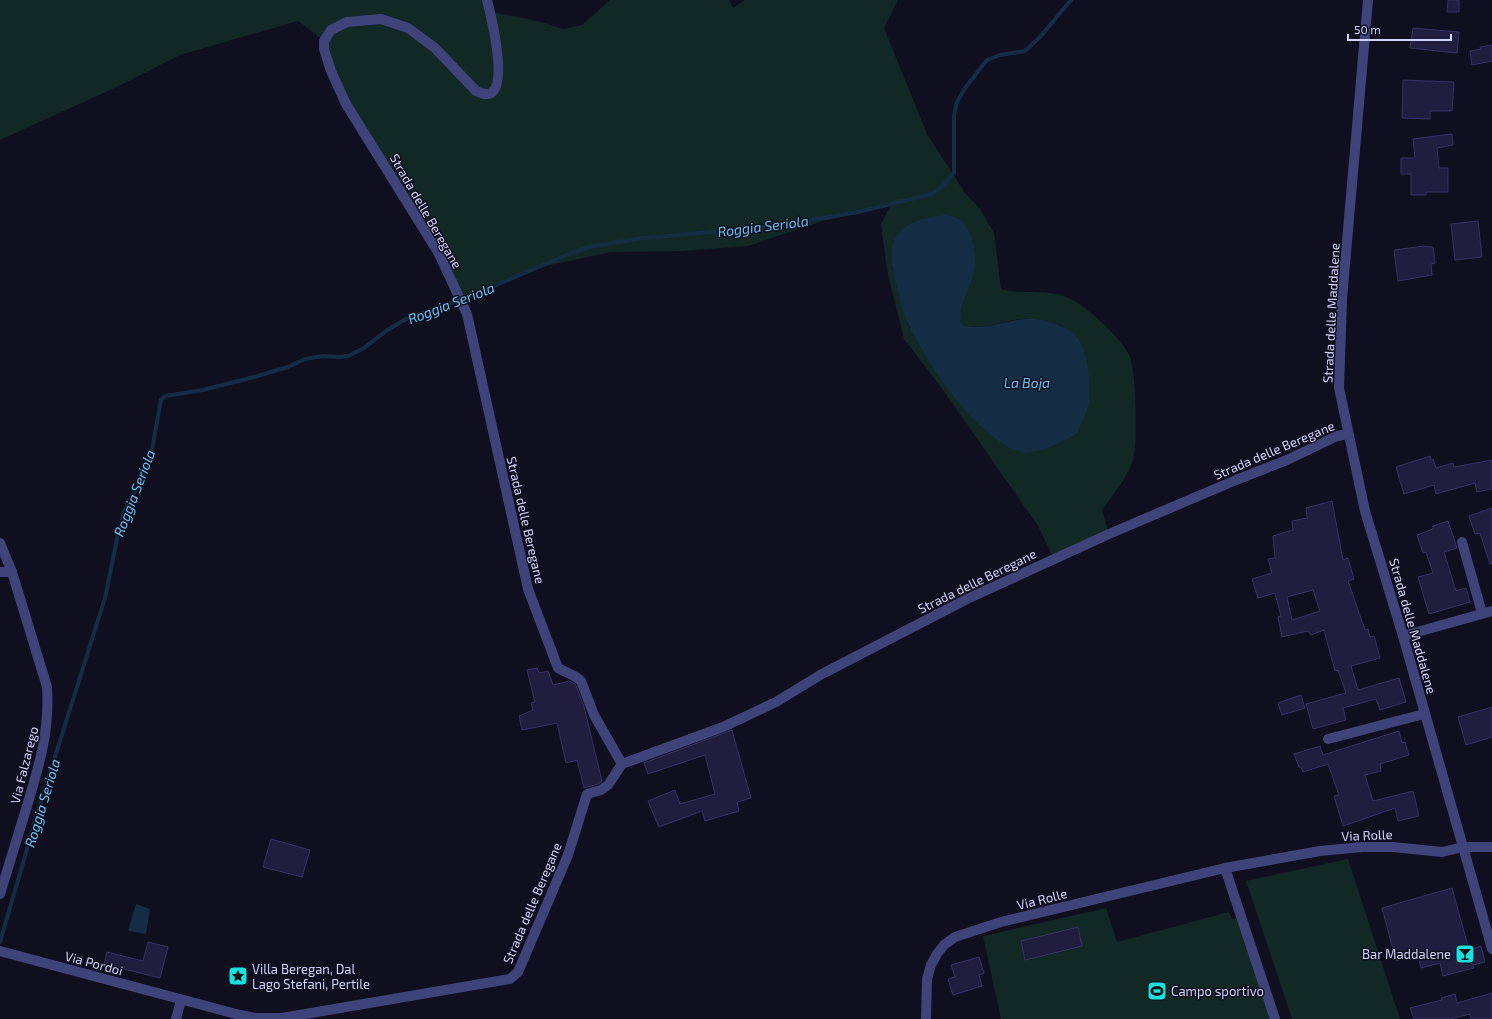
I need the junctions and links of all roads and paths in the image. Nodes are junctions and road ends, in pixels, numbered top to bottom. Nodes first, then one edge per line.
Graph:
1 (487, 0) edge
2 (1368, 0) edge
3 (1348, 434) junction
4 (1462, 542) dead end
5 (0, 543) edge
6 (0, 572) edge
7 (12, 572) junction
8 (1492, 611) edge
9 (1482, 613) junction
10 (1403, 636) junction
11 (1424, 714) junction
12 (1328, 739) dead end
13 (622, 764) junction
14 (1463, 847) junction
15 (1492, 847) edge
16 (1225, 868) junction
17 (0, 894) edge
18 (1492, 949) edge
19 (0, 951) edge
20 (181, 1000) junction
21 (176, 1019) edge
22 (926, 1019) edge
23 (1275, 1019) edge

1 - 13 street, Strada delle Beregane
2 - 3 street, Strada delle Maddalene
3 - 10 street, Strada delle Maddalene
3 - 13 street, Strada delle Beregane
4 - 9 street
5 - 7 street, Via Falzarego
6 - 7 street
7 - 17 street, Via Falzarego
8 - 9 street
9 - 10 street
10 - 11 street, Strada delle Maddalene
11 - 12 street, Strada delle Maddalene
11 - 14 street, Strada delle Maddalene
13 - 20 street, Strada delle Beregane
14 - 15 street, Via Rolle
14 - 16 street, Via Rolle
14 - 18 street, Strada delle Maddalene
16 - 22 street, Via Rolle
16 - 23 street
19 - 20 street, Via Pordoi
20 - 21 street

